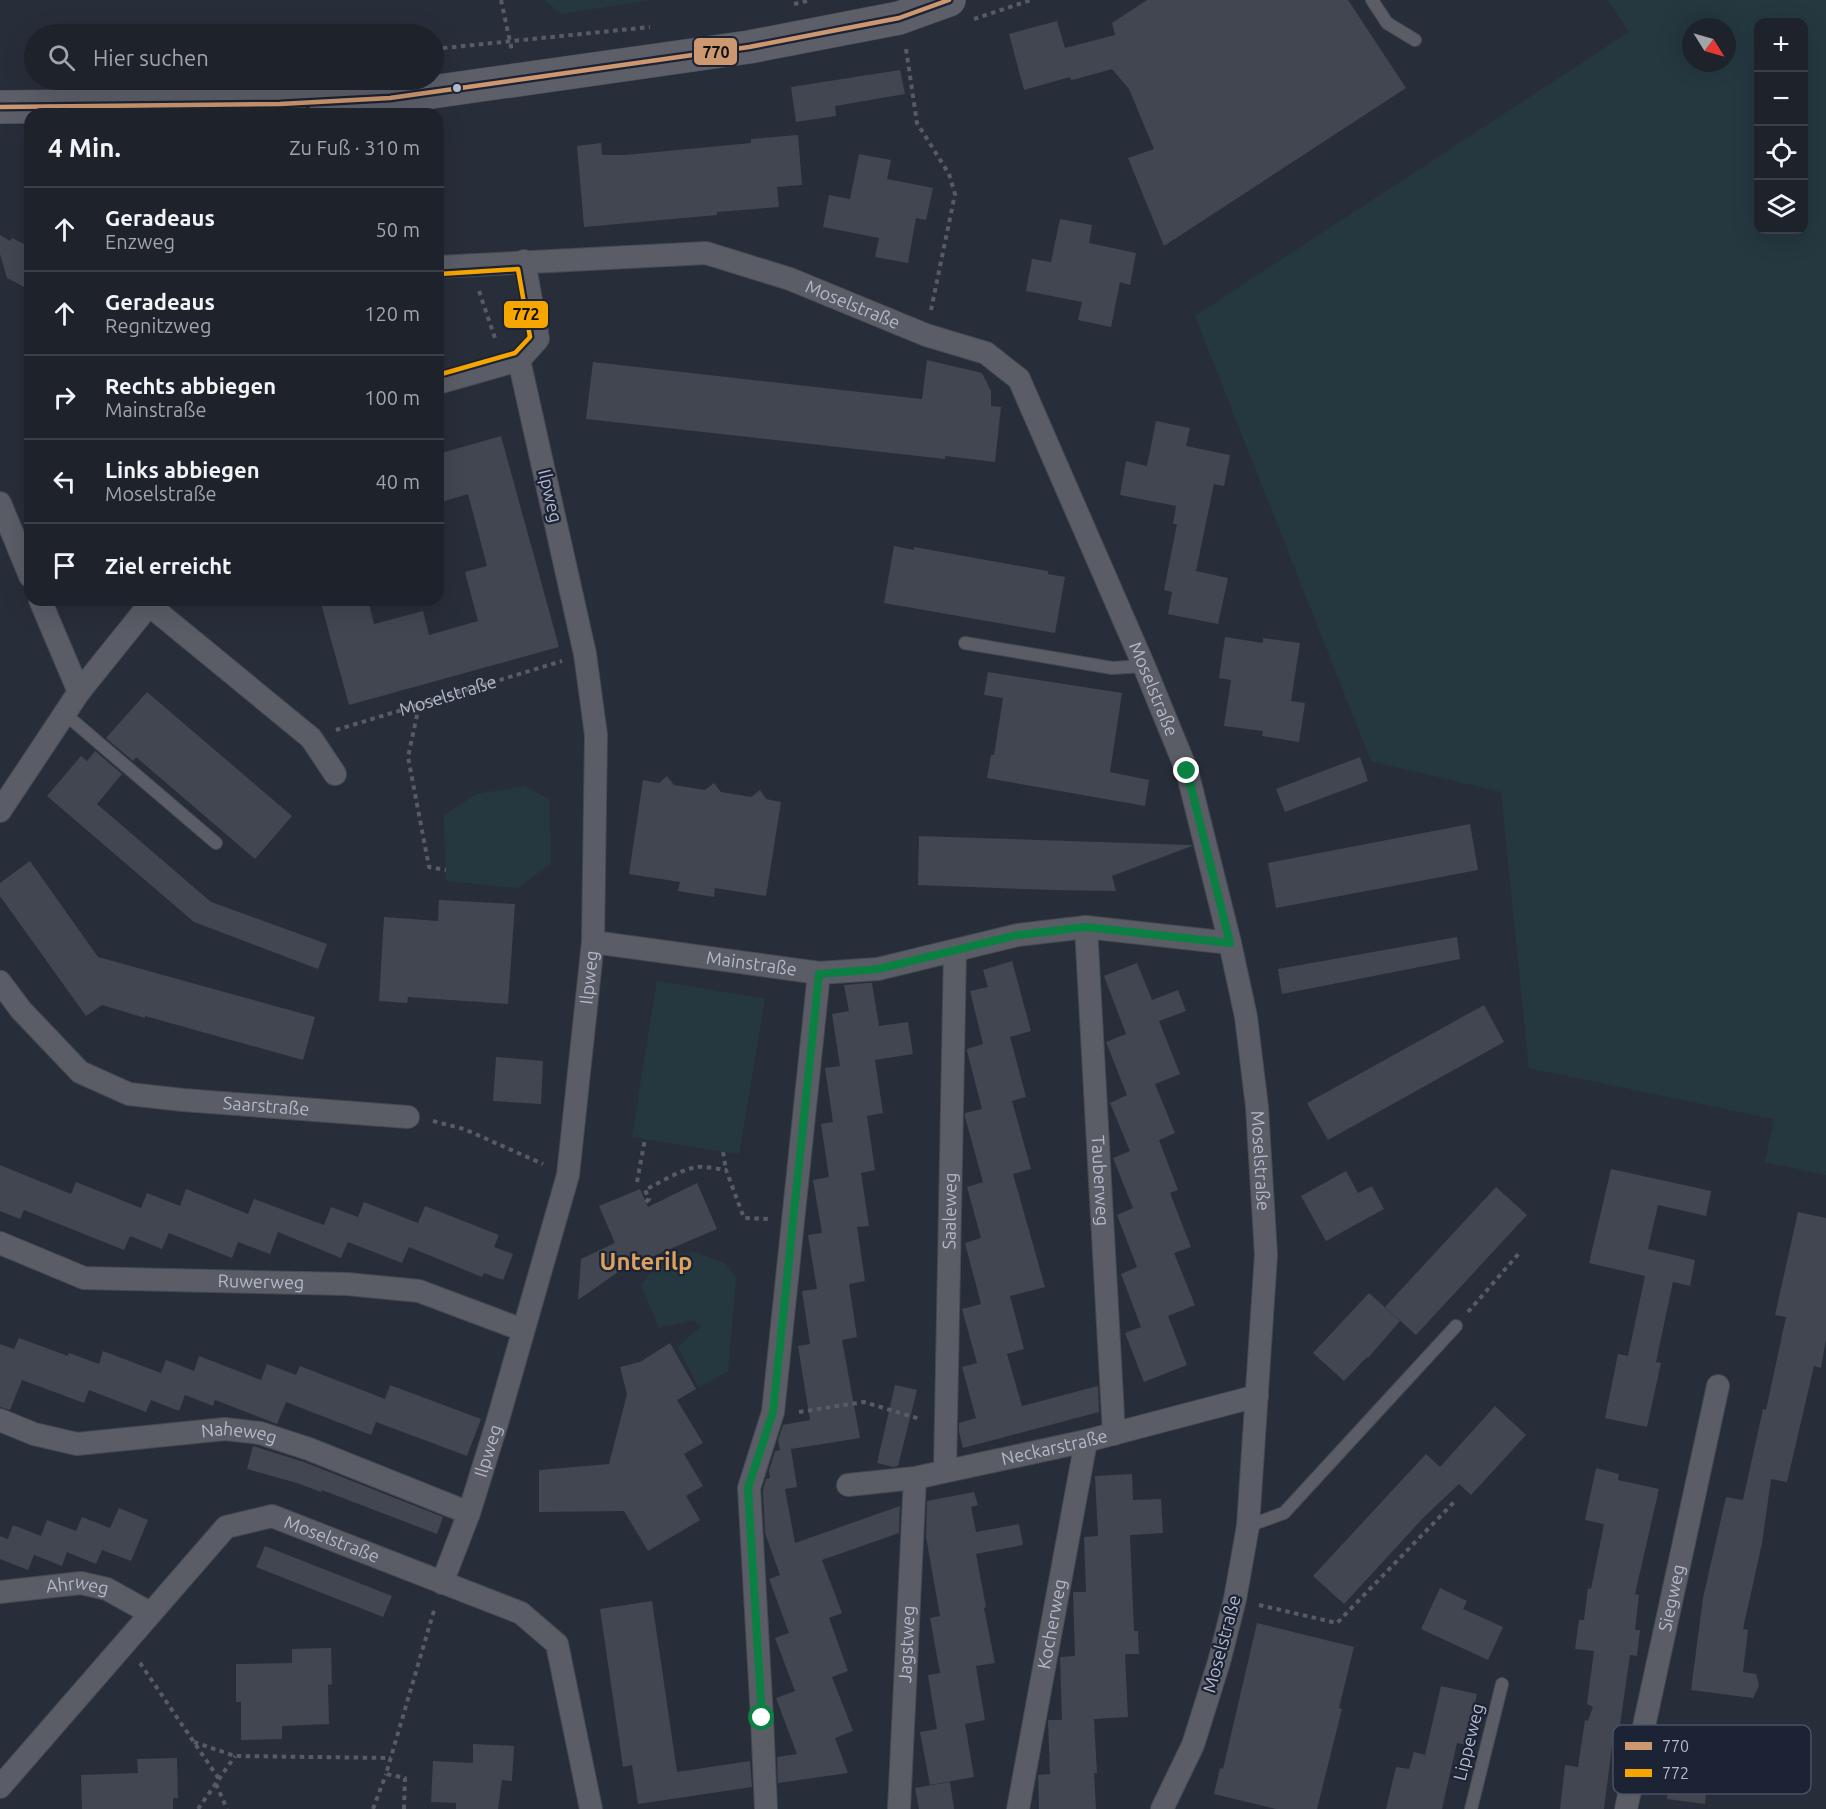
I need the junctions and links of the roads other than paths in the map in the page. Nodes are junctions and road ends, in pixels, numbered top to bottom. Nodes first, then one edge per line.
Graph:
1 (949, 0) edge
2 (1372, 0) edge
3 (1414, 40) dead end
4 (0, 107) edge
5 (307, 108) edge
6 (524, 261) junction
7 (444, 267) edge
8 (511, 362) junction
9 (444, 381) edge
10 (2, 515) edge
11 (24, 563) edge
12 (43, 606) edge
13 (148, 606) edge
14 (156, 606) edge
15 (965, 643) dead end
16 (1144, 666) junction
17 (79, 692) junction
18 (65, 714) junction
19 (335, 774) dead end
20 (0, 812) edge
21 (216, 843) dead end
22 (1086, 927) junction
23 (593, 942) junction
24 (1230, 943) junction
25 (955, 951) junction
26 (819, 974) junction
27 (0, 981) edge
28 (408, 1117) road end
29 (0, 1243) edge
30 (1456, 1326) road end
31 (523, 1330) junction
32 (1718, 1386) dead end
33 (1257, 1396) junction
34 (0, 1420) edge
35 (1114, 1434) junction
36 (1086, 1441) junction
37 (945, 1471) junction
38 (915, 1479) junction
39 (848, 1485) dead end
40 (469, 1513) junction
41 (1248, 1526) junction
42 (442, 1582) junction
43 (0, 1592) edge
44 (150, 1613) junction
45 (1502, 1684) dead end
46 (1644, 1725) edge
47 (8, 1766) edge
48 (0, 1787) edge
49 (1629, 1794) edge
50 (591, 1809) edge
51 (765, 1809) edge
52 (899, 1809) edge
53 (1017, 1809) edge
54 (1162, 1809) edge
55 (1471, 1809) edge
56 (1626, 1809) edge

1 - 5 main road
2 - 3 lane
4 - 5 main road
6 - 7 street, Moselstraße
6 - 8 street
6 - 16 street, Moselstraße
8 - 9 street
8 - 23 street, Ilpweg
10 - 11 street
12 - 17 street
13 - 17 street
14 - 19 street
15 - 16 lane
16 - 24 street, Moselstraße
17 - 18 street
18 - 20 street
18 - 21 lane
22 - 24 street, Mainstraße
22 - 25 street, Mainstraße
22 - 35 street, Tauberweg
23 - 26 street, Mainstraße
23 - 31 street, Ilpweg
24 - 33 street, Moselstraße
25 - 26 street, Mainstraße
25 - 37 street, Saaleweg
26 - 51 street
27 - 28 street, Saarstraße
29 - 31 street, Ruwerweg
30 - 41 lane
31 - 40 street, Ilpweg
32 - 46 street, Siegweg
33 - 35 street, Neckarstraße
33 - 41 street, Moselstraße
34 - 40 street, Naheweg
35 - 36 street, Neckarstraße
36 - 37 street, Neckarstraße
36 - 53 street, Kocherweg
37 - 38 street, Neckarstraße
38 - 39 street, Neckarstraße
38 - 52 street, Jagstweg
40 - 42 street, Ilpweg
41 - 54 street, Moselstraße
42 - 44 street, Moselstraße
42 - 50 street, Moselstraße
43 - 44 street, Ahrweg
44 - 47 street, Moselstraße
45 - 55 lane, Lippeweg
47 - 48 street, Moselstraße
49 - 56 street, Siegweg

